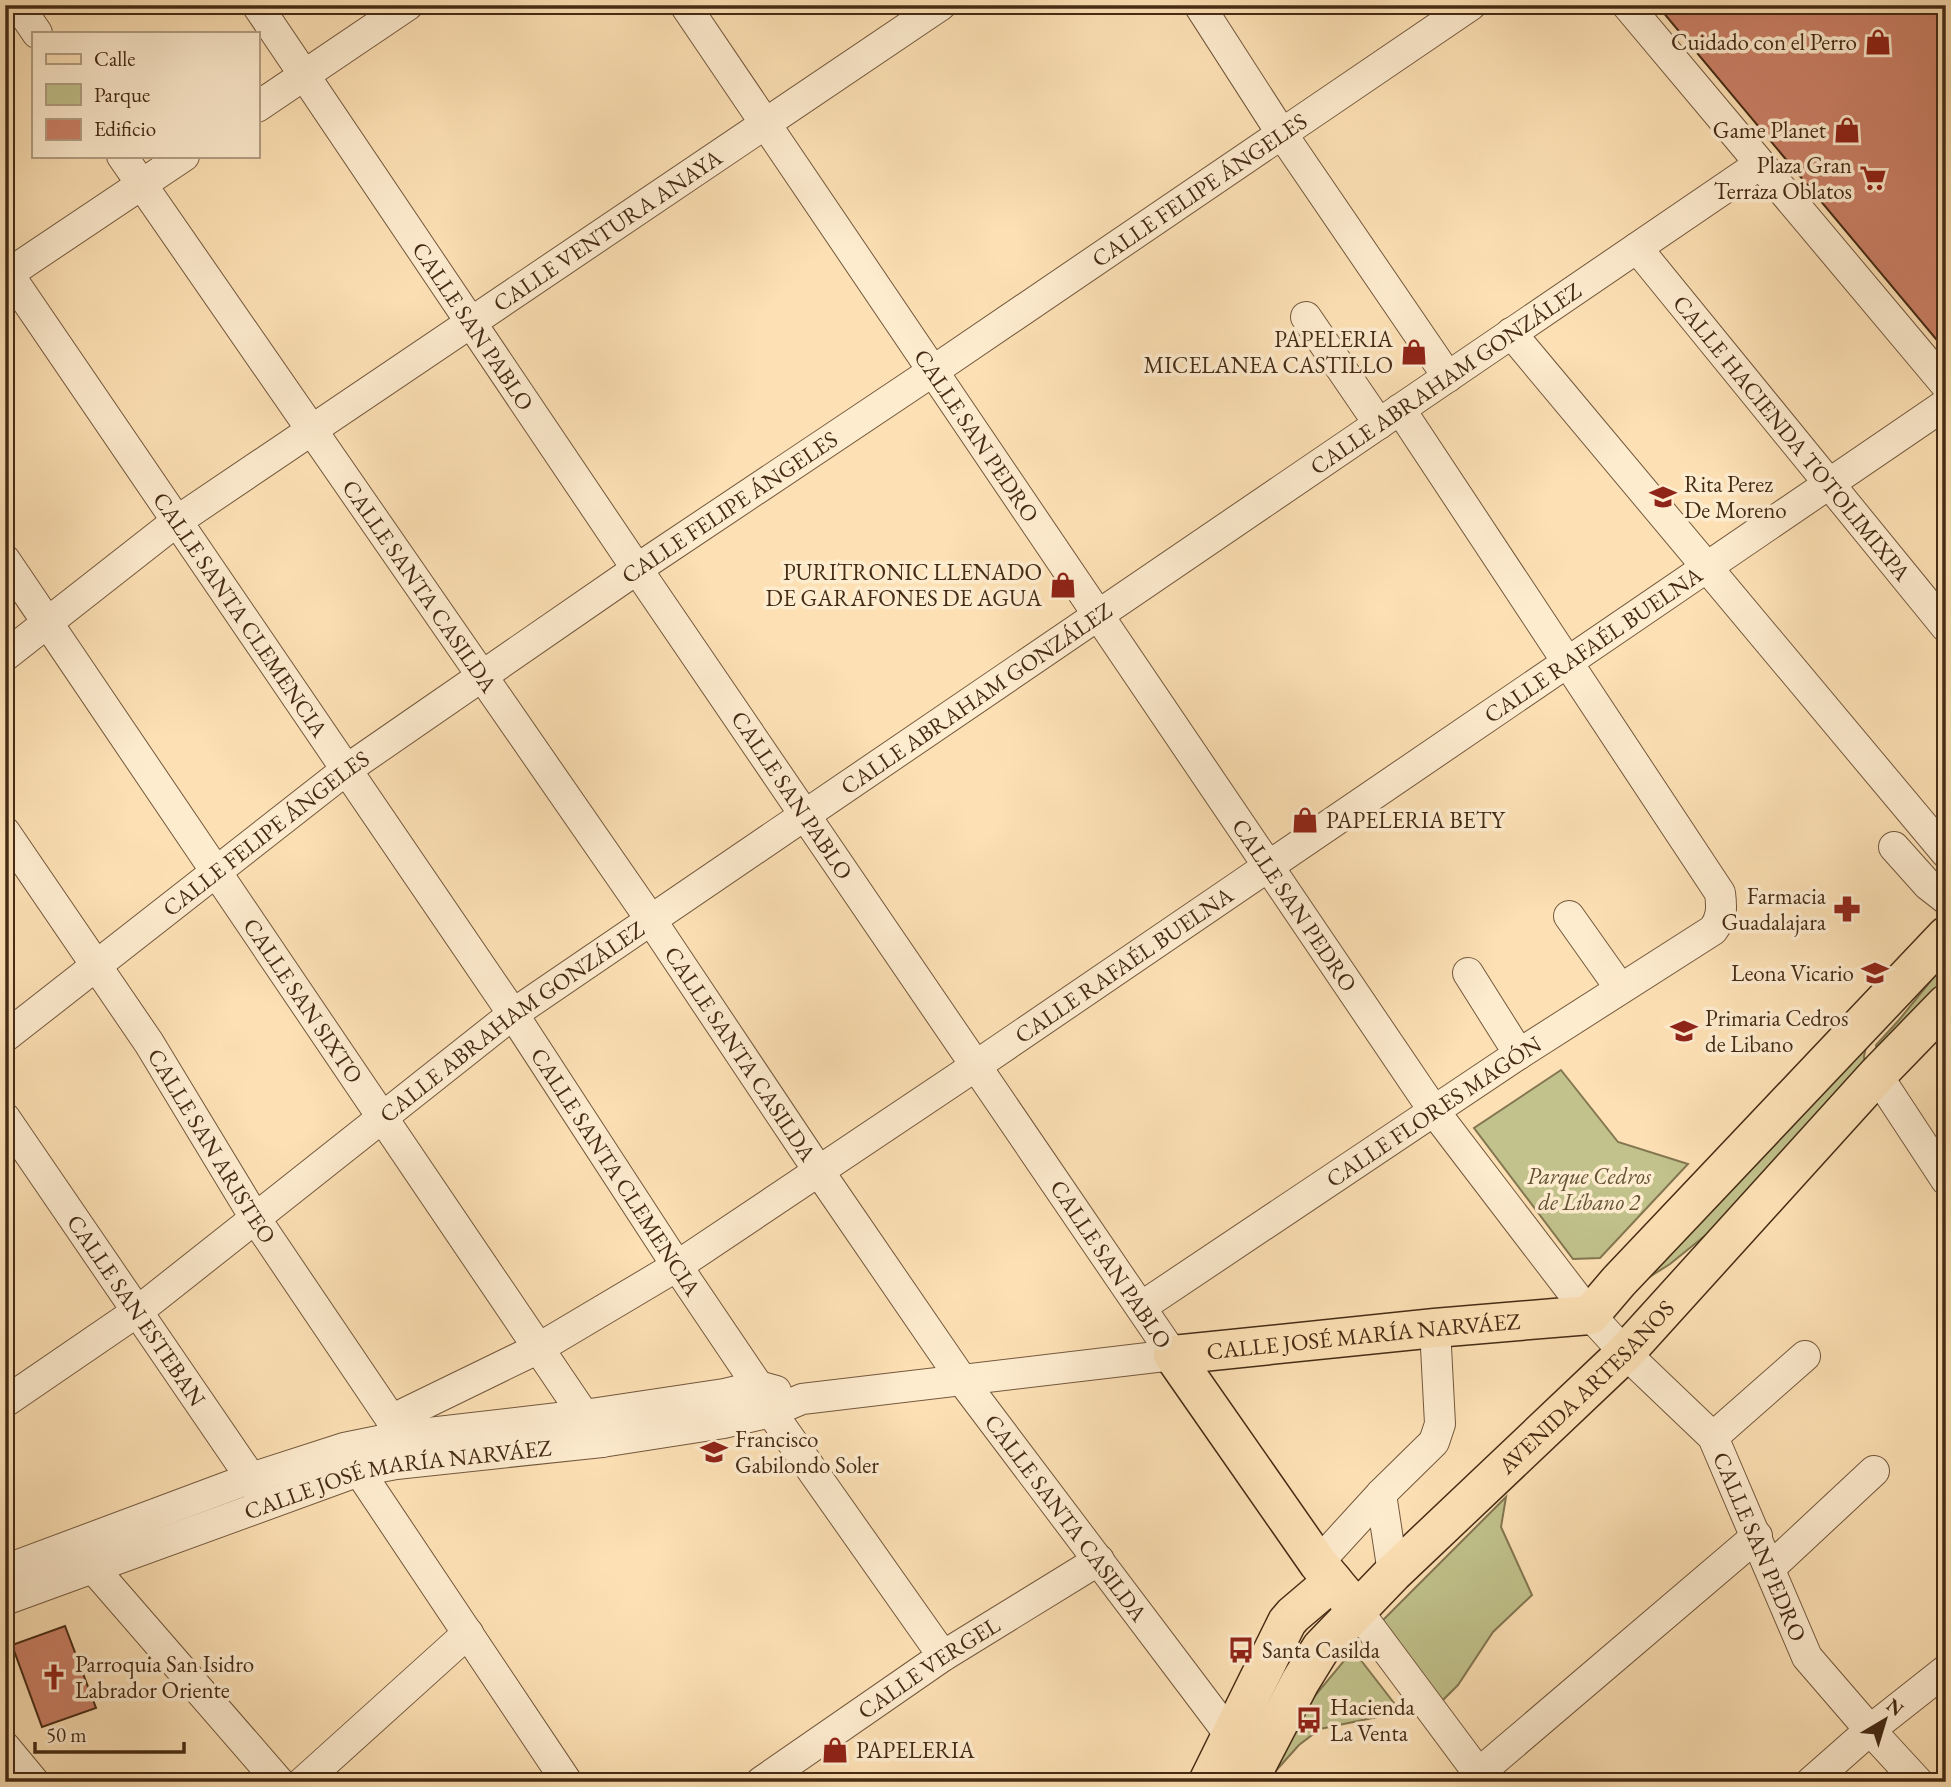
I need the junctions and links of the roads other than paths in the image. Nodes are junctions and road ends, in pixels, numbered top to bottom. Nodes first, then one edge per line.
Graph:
1 (18, 5) edge
2 (257, 5) edge
3 (408, 5) edge
4 (685, 5) edge
5 (941, 5) edge
6 (1199, 5) edge
7 (1471, 5) edge
8 (1627, 5) edge
9 (36, 32) edge
10 (304, 75) junction
11 (259, 106) edge
12 (766, 124) junction
13 (1282, 134) junction
14 (123, 158) edge
15 (181, 158) edge
16 (1760, 164) junction
17 (142, 184) junction
18 (1637, 248) junction
19 (6, 273) edge
20 (1306, 317) dead end
21 (471, 323) junction
22 (1511, 334) junction
23 (933, 371) junction
24 (1448, 377) junction
25 (1946, 385) edge
26 (1946, 404) edge
27 (1390, 416) junction
28 (312, 430) junction
29 (1828, 485) junction
30 (177, 521) junction
31 (5, 560) edge
32 (1707, 567) junction
33 (638, 569) junction
34 (1099, 615) junction
35 (48, 623) junction
36 (1946, 627) edge
37 (5, 656) edge
38 (1568, 662) junction
39 (483, 677) junction
40 (346, 770) junction
41 (806, 815) junction
42 (5, 832) edge
43 (1894, 847) dead end
44 (1946, 853) edge
45 (1269, 866) junction
46 (216, 872) junction
47 (1946, 900) edge
48 (1569, 916) dead end
49 (651, 920) junction
50 (1946, 936) edge
51 (1946, 957) edge
52 (96, 966) junction
53 (1468, 973) dead end
54 (1620, 989) junction
55 (1946, 1004) edge
56 (513, 1014) junction
57 (5, 1037) edge
58 (1519, 1054) junction
59 (977, 1065) junction
60 (1877, 1075) junction
61 (1434, 1111) junction
62 (5, 1118) edge
63 (382, 1118) junction
64 (818, 1170) junction
65 (1946, 1180) edge
66 (255, 1218) junction
67 (677, 1266) junction
68 (1141, 1307) junction
69 (138, 1311) junction
70 (1590, 1315) junction
71 (1435, 1328) junction
72 (539, 1348) junction
73 (1625, 1353) junction
74 (1173, 1355) junction
75 (1805, 1356) dead end
76 (962, 1380) junction
77 (765, 1399) junction
78 (5, 1402) edge
79 (584, 1415) junction
80 (1713, 1437) junction
81 (397, 1440) junction
82 (602, 1442) junction
83 (351, 1460) junction
84 (1874, 1471) dead end
85 (251, 1478) junction
86 (1381, 1494) junction
87 (265, 1505) junction
88 (1757, 1536) junction
89 (83, 1557) junction
90 (1099, 1560) junction
91 (1770, 1568) junction
92 (5, 1570) edge
93 (1393, 1573) junction
94 (1336, 1585) junction
95 (5, 1600) edge
96 (468, 1633) junction
97 (943, 1656) junction
98 (1946, 1670) edge
99 (1870, 1730) junction
100 (1230, 1735) junction
101 (5, 1747) edge
102 (1482, 1778) edge
103 (34, 1782) edge
104 (279, 1782) edge
105 (303, 1782) edge
106 (567, 1782) edge
107 (761, 1782) edge
108 (1208, 1782) edge
109 (1248, 1782) edge
110 (1811, 1782) edge
111 (1918, 1782) edge

1 - 9 street
2 - 10 street, CALLE SAN PABLO
3 - 10 street
4 - 12 street, CALLE SAN PEDRO
5 - 12 street, CALLE VENTURA ANAYA
6 - 13 street
7 - 13 street, CALLE FELIPE ÁNGELES
8 - 16 street
10 - 11 street
10 - 21 street, CALLE SAN PABLO
12 - 21 street, CALLE VENTURA ANAYA
12 - 23 street, CALLE SAN PEDRO
13 - 23 street, CALLE FELIPE ÁNGELES
13 - 24 street
14 - 17 street, CALLE SANTA CASILDA
15 - 17 street
16 - 18 street, CALLE ABRAHAM GONZÁLEZ
16 - 25 street
17 - 19 street
17 - 28 street, CALLE SANTA CASILDA
18 - 22 street, CALLE ABRAHAM GONZÁLEZ
18 - 29 street, CALLE HACIENDA TOTOLIMIXPA
19 - 30 street, CALLE SANTA CLEMENCIA
20 - 27 street
21 - 28 street, CALLE VENTURA ANAYA
21 - 33 street, CALLE SAN PABLO
22 - 24 street, CALLE ABRAHAM GONZÁLEZ
22 - 32 street
23 - 33 street, CALLE FELIPE ÁNGELES
23 - 34 street, CALLE SAN PEDRO
24 - 27 street, CALLE ABRAHAM GONZÁLEZ
26 - 29 street, CALLE RAFAÉL BUELNA
27 - 34 street, CALLE ABRAHAM GONZÁLEZ
27 - 38 street
28 - 30 street, CALLE VENTURA ANAYA
28 - 39 street, CALLE SANTA CASILDA
29 - 32 street, CALLE RAFAÉL BUELNA
29 - 36 street, CALLE HACIENDA TOTOLIMIXPA
30 - 35 street, CALLE VENTURA ANAYA
30 - 40 street, CALLE SANTA CLEMENCIA
31 - 35 street, CALLE SAN SIXTO
32 - 38 street, CALLE RAFAÉL BUELNA
32 - 44 street
33 - 39 street, CALLE FELIPE ÁNGELES
33 - 41 street, CALLE SAN PABLO
34 - 41 street, CALLE ABRAHAM GONZÁLEZ
34 - 45 street, CALLE SAN PEDRO
35 - 37 street, CALLE VENTURA ANAYA
35 - 46 street, CALLE SAN SIXTO
38 - 45 street, CALLE RAFAÉL BUELNA
38 - 54 street, CALLE FLORES MAGÓN
39 - 40 street, CALLE FELIPE ÁNGELES
39 - 49 street, CALLE SANTA CASILDA
40 - 46 street, CALLE FELIPE ÁNGELES
40 - 56 street, CALLE SANTA CLEMENCIA
41 - 49 street, CALLE ABRAHAM GONZÁLEZ
41 - 59 street, CALLE SAN PABLO
42 - 52 street, CALLE SAN ARISTEO
43 - 47 street
45 - 59 street, CALLE RAFAÉL BUELNA
45 - 61 street, CALLE SAN PEDRO
46 - 52 street, CALLE FELIPE ÁNGELES
46 - 63 street, CALLE SAN SIXTO
48 - 54 street
49 - 56 street, CALLE ABRAHAM GONZÁLEZ
49 - 64 street, CALLE SANTA CASILDA
50 - 70 main road, AVENIDA ARTESANOS
51 - 60 main road
52 - 57 street, CALLE FELIPE ÁNGELES
52 - 66 street, CALLE SAN ARISTEO
53 - 58 street
54 - 58 street, CALLE FLORES MAGÓN
55 - 60 main road, AVENIDA ARTESANOS
56 - 63 street, CALLE ABRAHAM GONZÁLEZ
56 - 67 street, CALLE SANTA CLEMENCIA
58 - 61 street, CALLE FLORES MAGÓN
59 - 64 street, CALLE RAFAÉL BUELNA
59 - 68 street, CALLE SAN PABLO
60 - 65 street
60 - 73 main road, AVENIDA ARTESANOS
61 - 68 street, CALLE FLORES MAGÓN
61 - 70 street, CALLE SAN PEDRO
62 - 69 street, CALLE SAN ESTEBAN
63 - 66 street, CALLE ABRAHAM GONZÁLEZ
63 - 72 street, CALLE SAN SIXTO
64 - 67 street, CALLE RAFAÉL BUELNA
64 - 76 street, CALLE SANTA CASILDA
66 - 69 street, CALLE ABRAHAM GONZÁLEZ
66 - 81 street, CALLE SAN ARISTEO
67 - 72 street, CALLE RAFAÉL BUELNA
67 - 77 street, CALLE SANTA CLEMENCIA
68 - 74 street, CALLE SAN PABLO
69 - 78 street, CALLE ABRAHAM GONZÁLEZ
69 - 85 street, CALLE SAN ESTEBAN
70 - 71 main road, CALLE JOSÉ MARÍA NARVÁEZ
70 - 73 street, CALLE SAN PEDRO
71 - 74 main road, CALLE JOSÉ MARÍA NARVÁEZ
71 - 86 street
72 - 79 street, CALLE SAN SIXTO
72 - 81 street, CALLE RAFAÉL BUELNA
73 - 80 street, CALLE SAN PEDRO
73 - 93 main road, AVENIDA ARTESANOS
74 - 76 street, CALLE JOSÉ MARÍA NARVÁEZ
74 - 94 main road, CALLE SAN PABLO
75 - 80 street
76 - 77 street, CALLE JOSÉ MARÍA NARVÁEZ
76 - 90 street, CALLE SANTA CASILDA
77 - 79 street, CALLE JOSÉ MARÍA NARVÁEZ
77 - 82 street, CALLE JOSÉ MARÍA NARVÁEZ
77 - 97 street, CALLE SANTA CLEMENCIA
79 - 81 street, CALLE JOSÉ MARÍA NARVÁEZ
79 - 82 street, CALLE SAN SIXTO
80 - 88 street, CALLE SAN PEDRO
81 - 82 street, CALLE JOSÉ MARÍA NARVÁEZ
81 - 83 street, CALLE JOSÉ MARÍA NARVÁEZ
83 - 85 street, CALLE JOSÉ MARÍA NARVÁEZ
83 - 87 street, CALLE JOSÉ MARÍA NARVÁEZ
83 - 96 street
84 - 91 street
85 - 87 street, CALLE SAN ESTEBAN
85 - 89 street, CALLE JOSÉ MARÍA NARVÁEZ
86 - 93 street
86 - 94 street
87 - 89 street, CALLE JOSÉ MARÍA NARVÁEZ
88 - 91 street, CALLE SAN PEDRO
88 - 102 street
89 - 92 street, CALLE JOSÉ MARÍA NARVÁEZ
89 - 95 street, CALLE JOSÉ MARÍA NARVÁEZ
89 - 104 street
90 - 97 street, CALLE VERGEL
90 - 100 street, CALLE SANTA CASILDA
91 - 99 street, CALLE SAN PEDRO
93 - 94 main road, AVENIDA ARTESANOS
94 - 100 main road
94 - 102 street
94 - 109 main road, AVENIDA ARTESANOS
96 - 105 street
96 - 106 street
97 - 107 street, CALLE VERGEL
98 - 99 street
99 - 110 street
99 - 111 street, CALLE SAN PEDRO
100 - 108 main road
101 - 103 street

